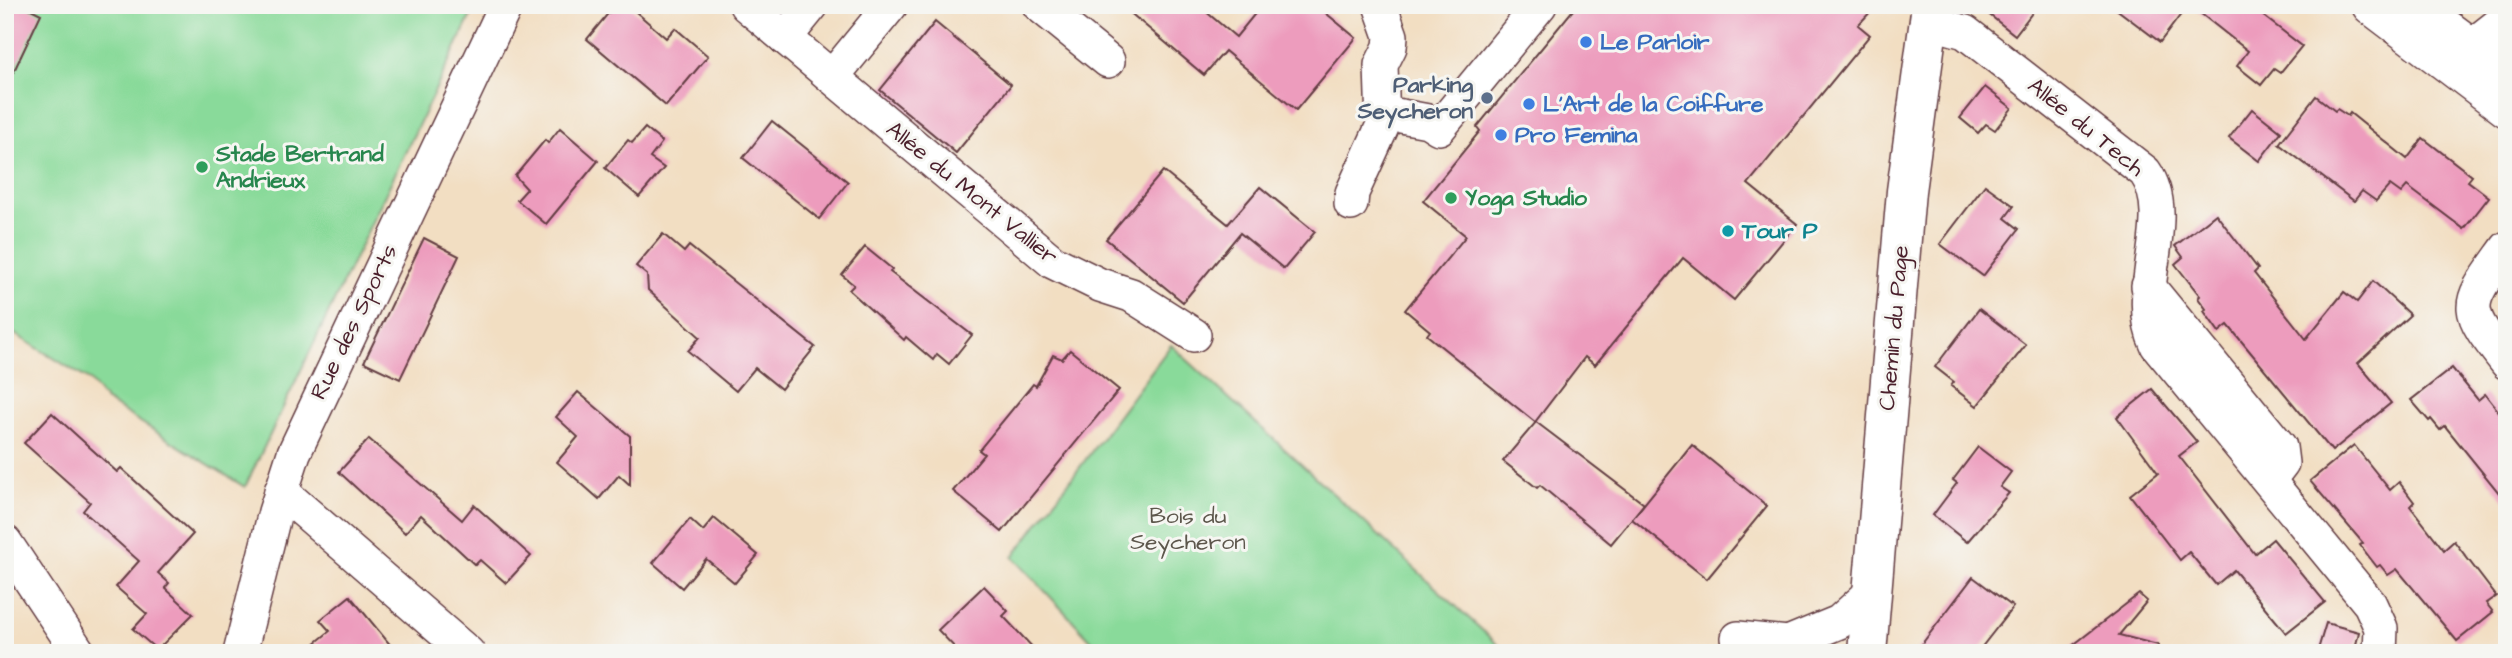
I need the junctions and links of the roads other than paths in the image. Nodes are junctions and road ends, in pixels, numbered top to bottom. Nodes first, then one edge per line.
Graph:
1 (506, 5) edge
2 (746, 5) edge
3 (812, 5) edge
4 (891, 5) edge
5 (1039, 5) edge
6 (1380, 5) edge
7 (1539, 5) edge
8 (2371, 5) edge
9 (2416, 5) edge
10 (1930, 14) edge
11 (2507, 18) edge
12 (785, 38) junction
13 (2460, 56) junction
14 (1108, 61) dead end
15 (2507, 74) edge
16 (832, 77) junction
17 (2507, 108) edge
18 (1385, 113) junction
19 (1351, 204) dead end
20 (2507, 248) edge
21 (1194, 335) dead end
22 (2507, 363) edge
23 (281, 491) junction
24 (5, 542) edge
25 (1871, 593) junction
26 (1738, 638) dead end
27 (1796, 648) edge
28 (79, 653) edge
29 (240, 653) edge
30 (468, 653) edge
31 (1867, 653) edge
32 (2380, 653) edge

1 - 23 street, Rue des Sports
2 - 12 street, Allée du Mont Vallier
3 - 12 street
4 - 16 street
5 - 14 street
6 - 18 street
7 - 18 street
8 - 13 street
9 - 13 street
10 - 25 street, Chemin du Page
10 - 32 street, Allée du Tech
11 - 13 street
12 - 16 street, Allée du Mont Vallier
13 - 15 street
13 - 17 street
16 - 21 street, Allée du Mont Vallier
18 - 19 street
20 - 22 street
23 - 29 street, Rue des Sports
23 - 30 street
24 - 28 street
25 - 27 street
25 - 31 street, Chemin du Page
26 - 27 street

